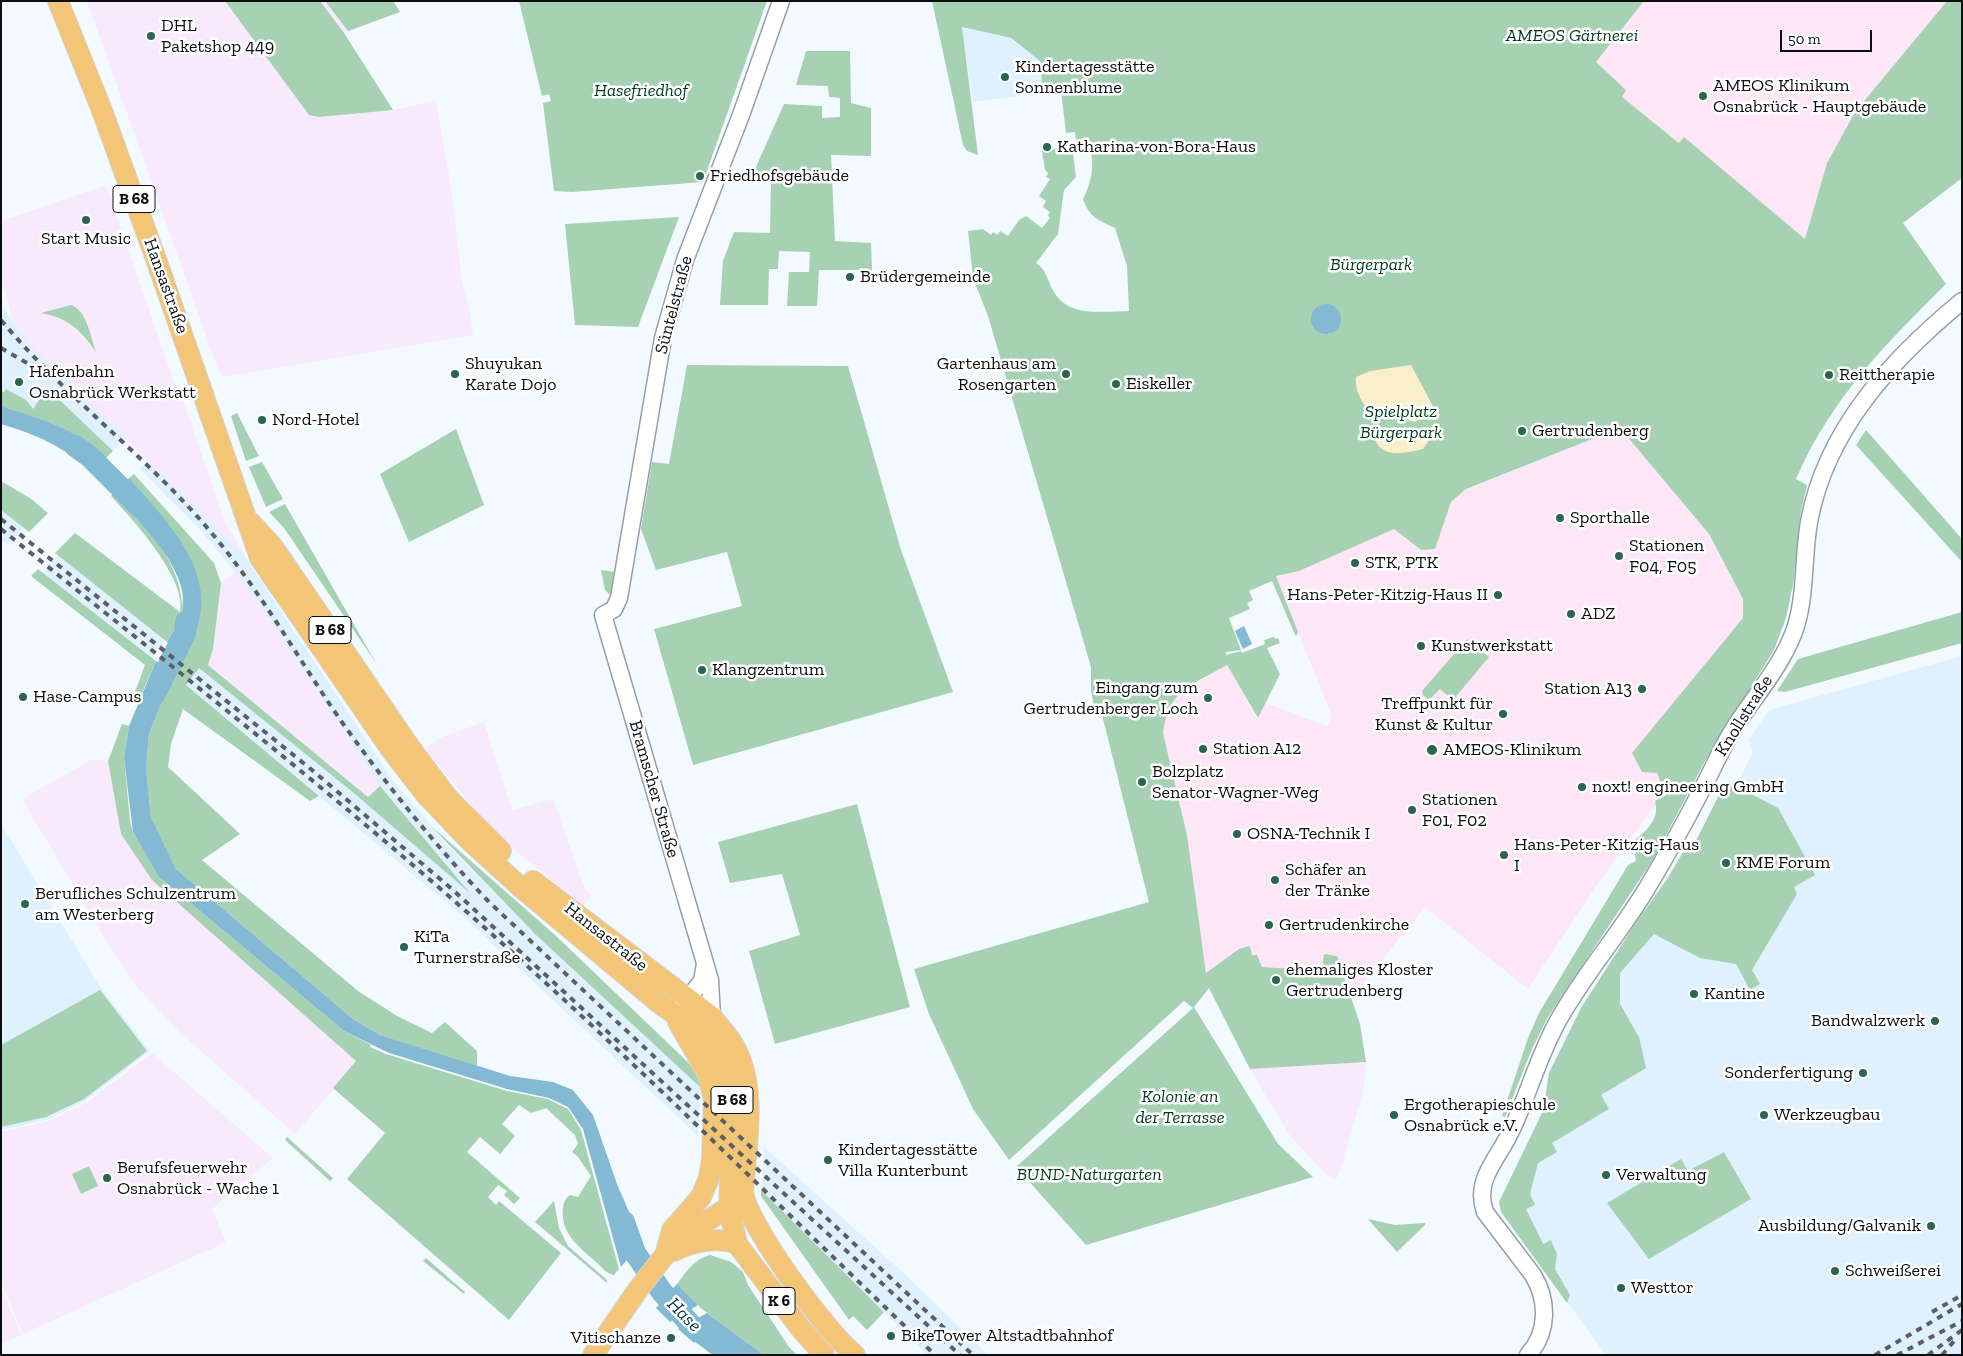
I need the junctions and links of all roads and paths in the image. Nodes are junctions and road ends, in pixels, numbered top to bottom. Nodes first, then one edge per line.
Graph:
1 (58, 1) edge
2 (781, 1) edge
3 (1962, 301) edge
4 (247, 518) junction
5 (603, 615) joint
6 (706, 962) junction
7 (688, 999) junction
8 (674, 1015) junction
9 (712, 1018) junction
10 (742, 1193) junction
11 (696, 1203) junction
12 (729, 1208) junction
13 (758, 1229) junction
14 (737, 1244) junction
15 (664, 1257) junction
16 (593, 1355) edge
17 (824, 1355) edge
18 (855, 1355) edge
19 (1528, 1355) edge

1 - 4 main road, Hansastraße / B 68
2 - 5 street, Süntelstraße
3 - 19 street, Knollstraße
4 - 7 main road, Hansastraße / B 68
4 - 8 main road, Hansastraße / B 68
5 - 6 street, Bramscher Straße
6 - 7 street
6 - 9 street, Bramscher Straße
7 - 8 street
7 - 9 main road, Hansastraße / B 68
8 - 11 main road, Hansastraße / B 68
8 - 12 main road, Hansastraße / B 68
9 - 10 main road, Hansastraße / B 68
10 - 12 main road, B 68
10 - 13 main road, K 6
11 - 12 main road
11 - 15 main road, B 68
12 - 13 main road, K 6
12 - 14 main road, K 6
12 - 15 main road, B 68
13 - 18 main road, K 6
14 - 15 main road
14 - 17 main road, K 6
15 - 16 main road, B 68

